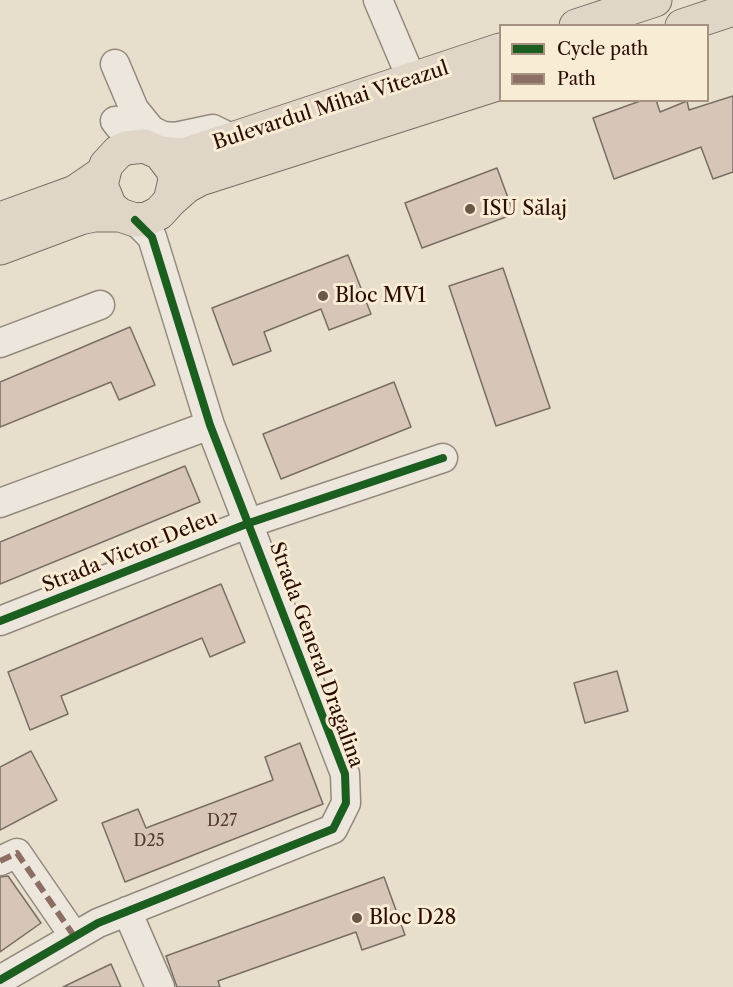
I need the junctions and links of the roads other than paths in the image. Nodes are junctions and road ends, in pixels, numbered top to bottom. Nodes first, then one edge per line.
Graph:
1 (378, 0) edge
2 (655, 0) edge
3 (733, 9) edge
4 (582, 24) edge
5 (688, 24) edge
6 (115, 64) dead end
7 (490, 70) edge
8 (412, 80) junction
9 (233, 139) junction
10 (152, 150) junction
11 (107, 165) junction
12 (147, 217) junction
13 (0, 219) edge
14 (0, 248) edge
15 (100, 305) dead end
16 (0, 343) edge
17 (210, 425) junction
18 (443, 458) dead end
19 (0, 503) edge
20 (249, 523) junction
21 (0, 621) edge
22 (0, 861) edge
23 (127, 911) junction
24 (74, 936) junction
25 (0, 980) edge
26 (160, 987) edge

1 - 8 street
2 - 4 main road
3 - 5 main road
6 - 9 street
7 - 8 main road, Bulevardul Mihai Viteazul
7 - 12 main road, Bulevardul Mihai Viteazul
8 - 9 main road, Bulevardul Mihai Viteazul
9 - 10 main road, Bulevardul Mihai Viteazul
10 - 11 main road, Bulevardul Mihai Viteazul
10 - 12 main road
11 - 12 main road
11 - 13 main road, Bulevardul Mihai Viteazul
12 - 14 main road
12 - 17 street, Strada General Dragalina
15 - 16 street
17 - 19 street
17 - 20 street, Strada General Dragalina
18 - 20 street, Strada Victor Deleu
20 - 21 street, Strada Victor Deleu
20 - 23 street, Strada General Dragalina
22 - 24 street
23 - 24 street, Strada General Dragalina
23 - 26 street
24 - 25 street, Strada General Dragalina

